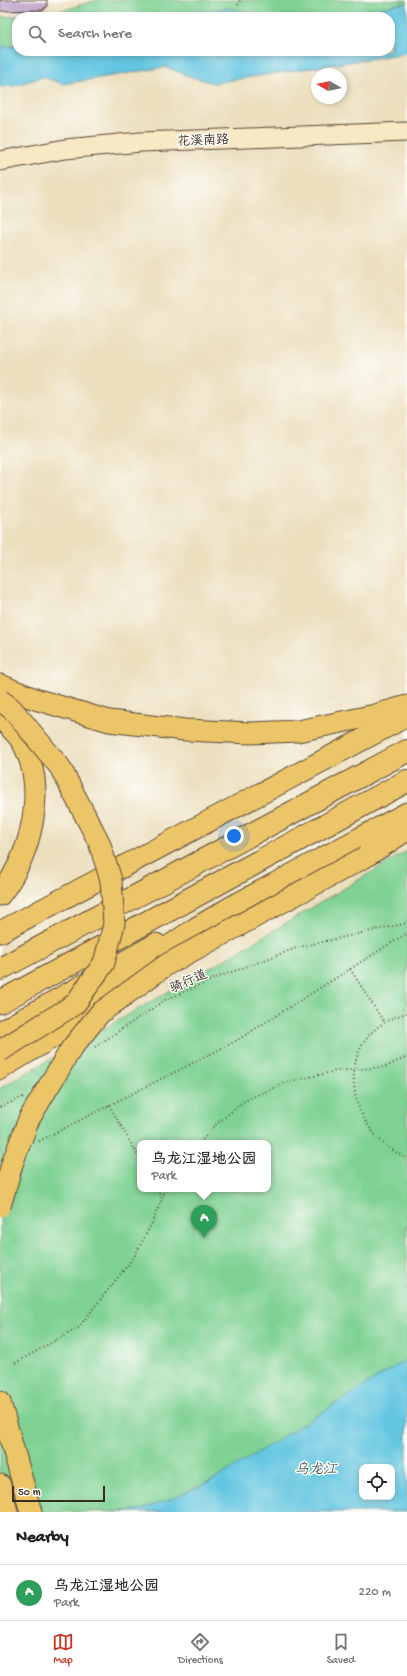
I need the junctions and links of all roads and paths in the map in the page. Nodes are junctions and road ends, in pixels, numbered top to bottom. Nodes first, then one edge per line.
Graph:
1 (240, 0) edge
2 (238, 5) dead end
3 (407, 132) edge
4 (0, 161) edge
5 (0, 685) edge
6 (0, 700) edge
7 (407, 706) edge
8 (407, 716) edge
9 (0, 717) edge
10 (407, 752) edge
11 (407, 781) edge
12 (407, 813) edge
13 (407, 830) edge
14 (0, 895) edge
15 (233, 906) junction
16 (407, 923) edge
17 (0, 932) edge
18 (407, 933) edge
19 (0, 969) edge
20 (350, 969) junction
21 (0, 1002) edge
22 (407, 1012) edge
23 (384, 1022) junction
24 (0, 1032) edge
25 (92, 1049) dead end
26 (0, 1051) edge
27 (407, 1057) edge
28 (0, 1069) edge
29 (354, 1069) junction
30 (28, 1095) dead end
31 (109, 1105) junction
32 (0, 1107) edge
33 (202, 1140) edge
34 (32, 1144) dead end
35 (137, 1154) edge
36 (407, 1158) edge
37 (159, 1192) edge
38 (165, 1192) edge
39 (162, 1198) junction
40 (0, 1206) edge
41 (15, 1363) dead end
42 (0, 1402) edge
43 (0, 1485) edge
44 (7, 1512) edge
45 (30, 1512) edge

1 - 2 path
3 - 4 street, 花溪南路
5 - 7 main road
6 - 26 main road, bridge
8 - 17 main road
9 - 14 main road
10 - 19 highway
11 - 21 highway
12 - 15 main road
13 - 40 main road, bridge
15 - 24 main road
15 - 28 main road
16 - 25 path, 骑行道
18 - 20 path
20 - 23 path
20 - 31 path
22 - 23 path
23 - 29 path
27 - 29 path
29 - 33 path
29 - 36 path
30 - 32 path
31 - 34 path
31 - 35 path
37 - 39 path
38 - 39 path
39 - 41 path
42 - 45 main road
43 - 44 main road

